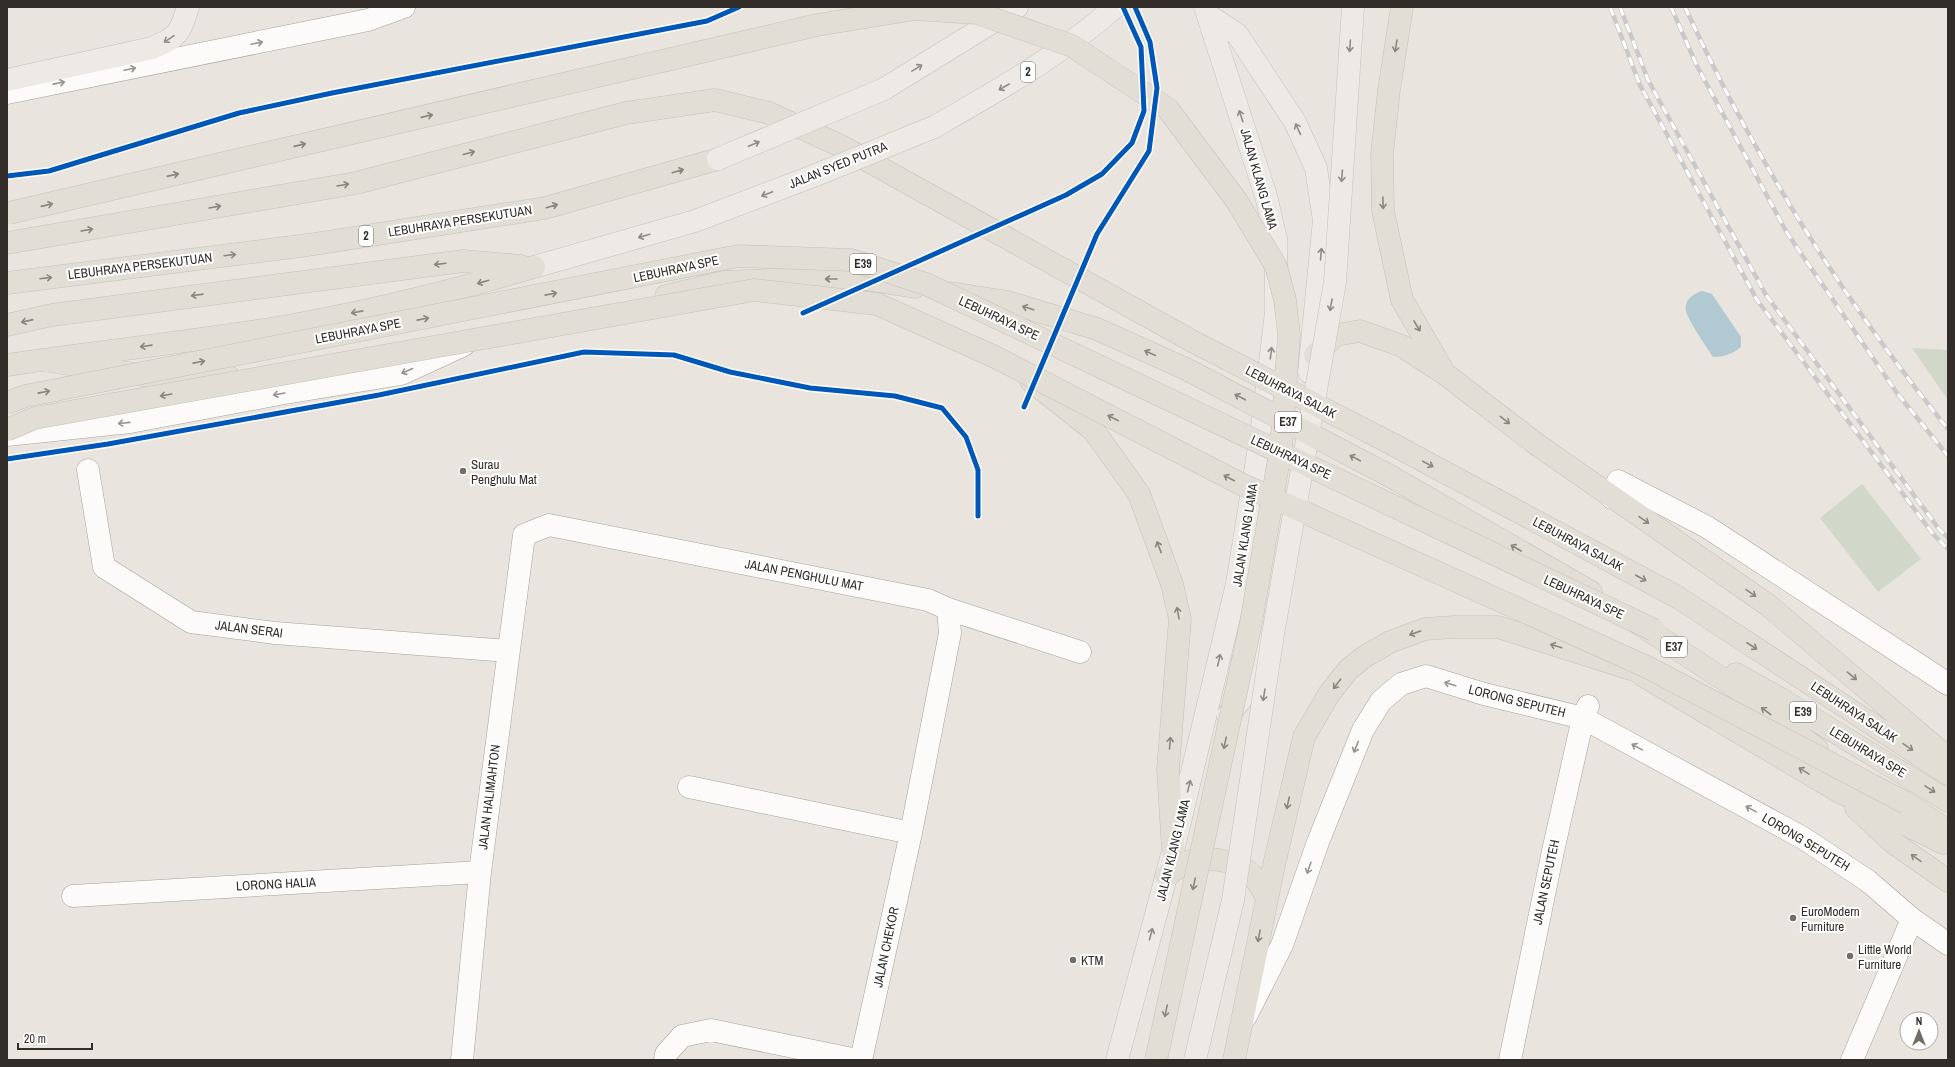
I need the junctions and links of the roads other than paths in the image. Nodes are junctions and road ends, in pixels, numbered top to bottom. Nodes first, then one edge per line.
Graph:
1 (188, 7) edge
2 (404, 7) edge
3 (1017, 7) edge
4 (1116, 7) edge
5 (1353, 7) edge
6 (1402, 7) edge
7 (1207, 12) edge
8 (7, 80) edge
9 (7, 93) edge
10 (718, 159) joint
11 (8, 214) edge
12 (7, 243) edge
13 (534, 268) junction
14 (7, 283) edge
15 (673, 295) junction
16 (7, 325) edge
17 (507, 326) junction
18 (42, 360) junction
19 (1311, 361) junction
20 (7, 365) edge
21 (1445, 374) junction
22 (7, 403) edge
23 (7, 430) edge
24 (7, 435) edge
25 (88, 470) dead end
26 (1612, 498) junction
27 (1289, 506) junction
28 (524, 535) joint
29 (948, 610) junction
30 (508, 650) junction
31 (1080, 652) dead end
32 (1634, 670) junction
33 (1948, 684) edge
34 (1585, 712) junction
35 (1200, 742) junction
36 (1948, 758) edge
37 (1948, 774) edge
38 (688, 787) dead end
39 (1838, 791) junction
40 (1948, 801) edge
41 (911, 833) junction
42 (1946, 841) edge
43 (1173, 851) junction
44 (480, 872) junction
45 (1166, 876) junction
46 (1948, 880) edge
47 (72, 896) dead end
48 (1267, 898) junction
49 (1912, 918) junction
50 (1948, 944) edge
51 (1242, 1024) junction
52 (462, 1060) edge
53 (665, 1060) edge
54 (856, 1060) edge
55 (861, 1060) edge
56 (1117, 1060) edge
57 (1156, 1060) edge
58 (1195, 1060) edge
59 (1234, 1060) edge
60 (1510, 1060) edge
61 (1852, 1060) edge

1 -> 8 main road
9 -> 2 street
10 -> 3 main road, 2, bridge
4 -> 13 main road, JALAN SYED PUTRA / 2, bridge
5 -> 58 main road, bridge
6 -> 21 highway
19 -> 7 main road
35 -> 7 main road, JALAN KLANG LAMA
14 -> 10 highway, LEBUHRAYA PERSEKUTUAN / 2
11 -> 57 highway, bridge
12 -> 37 highway, LEBUHRAYA SALAK / E37, bridge
13 -> 16 highway
13 -> 18 highway, 2
15 - 17 highway
42 -> 15 highway, E37, bridge
43 -> 15 highway
17 - 18 highway
17 -> 24 street
18 - 20 highway, 2
19 - 21 highway
19 - 27 main road
21 -> 26 highway
22 -> 40 highway, LEBUHRAYA SPE / E39, bridge
42 -> 23 highway, LEBUHRAYA SPE / E39, bridge
25 - 30 street, JALAN SERAI
26 - 33 street
26 -> 36 highway
27 - 32 highway
27 - 35 main road
28 - 29 street, JALAN PENGHULU MAT
28 - 30 street, JALAN HALIMAHTON
29 - 31 street, JALAN PENGHULU MAT
29 - 41 street, JALAN CHEKOR
30 - 44 street, JALAN HALIMAHTON
39 -> 32 highway
32 -> 48 highway
49 -> 34 street, LORONG SEPUTEH
34 -> 51 street, LORONG SEPUTEH
34 - 60 street, JALAN SEPUTEH
43 -> 35 main road, JALAN KLANG LAMA
38 - 41 street
39 - 42 highway
46 -> 39 highway
41 - 55 street, JALAN CHEKOR
43 - 45 main road, JALAN KLANG LAMA
44 - 47 street, LORONG HALIA
44 - 52 street, JALAN HALIMAHTON
45 - 48 highway
56 -> 45 main road, JALAN KLANG LAMA
48 -> 51 highway
49 - 50 street, LORONG SEPUTEH
49 - 61 street
51 - 59 highway
53 - 54 street

